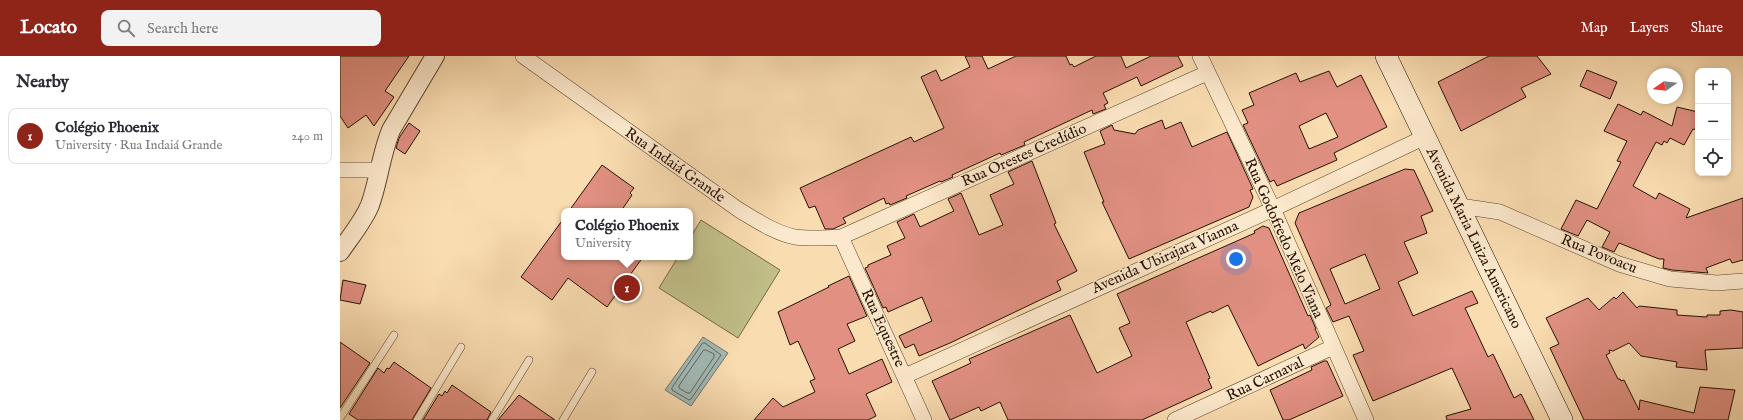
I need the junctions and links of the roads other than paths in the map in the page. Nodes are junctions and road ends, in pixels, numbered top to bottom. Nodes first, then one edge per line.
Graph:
1 (435, 56) edge
2 (523, 56) edge
3 (1200, 56) edge
4 (1386, 56) edge
5 (1207, 73) junction
6 (1425, 138) junction
7 (340, 170) edge
8 (379, 170) junction
9 (1460, 206) junction
10 (1273, 209) junction
11 (841, 237) junction
12 (340, 252) edge
13 (1743, 281) edge
14 (394, 335) dead end
15 (461, 347) dead end
16 (1333, 348) junction
17 (529, 360) dead end
18 (592, 372) dead end
19 (905, 376) junction
20 (340, 418) edge
21 (417, 420) edge
22 (492, 420) edge
23 (563, 420) edge
24 (924, 420) edge
25 (1175, 420) edge
26 (1366, 420) edge
27 (1562, 420) edge

1 - 8 street
2 - 11 street, Rua Indaiá Grande
3 - 5 street, Rua Godofredo Melo Viana
4 - 6 main road, Avenida Maria Luiza Americano
5 - 10 street, Rua Godofredo Melo Viana
5 - 11 street, Rua Orestes Credídio
6 - 9 main road, Avenida Maria Luiza Americano
6 - 10 street, Avenida Ubirajara Vianna
7 - 8 street
8 - 12 street
9 - 13 street, Rua Povoacu
9 - 27 main road, Avenida Maria Luiza Americano
10 - 16 street, Rua Godofredo Melo Viana
10 - 19 street, Avenida Ubirajara Vianna
11 - 19 street, Rua Equestre
14 - 20 lane
15 - 21 lane
16 - 25 street, Rua Carnaval
16 - 26 street, Rua Godofredo Melo Viana
17 - 22 lane
18 - 23 lane
19 - 24 street, Rua Equestre

